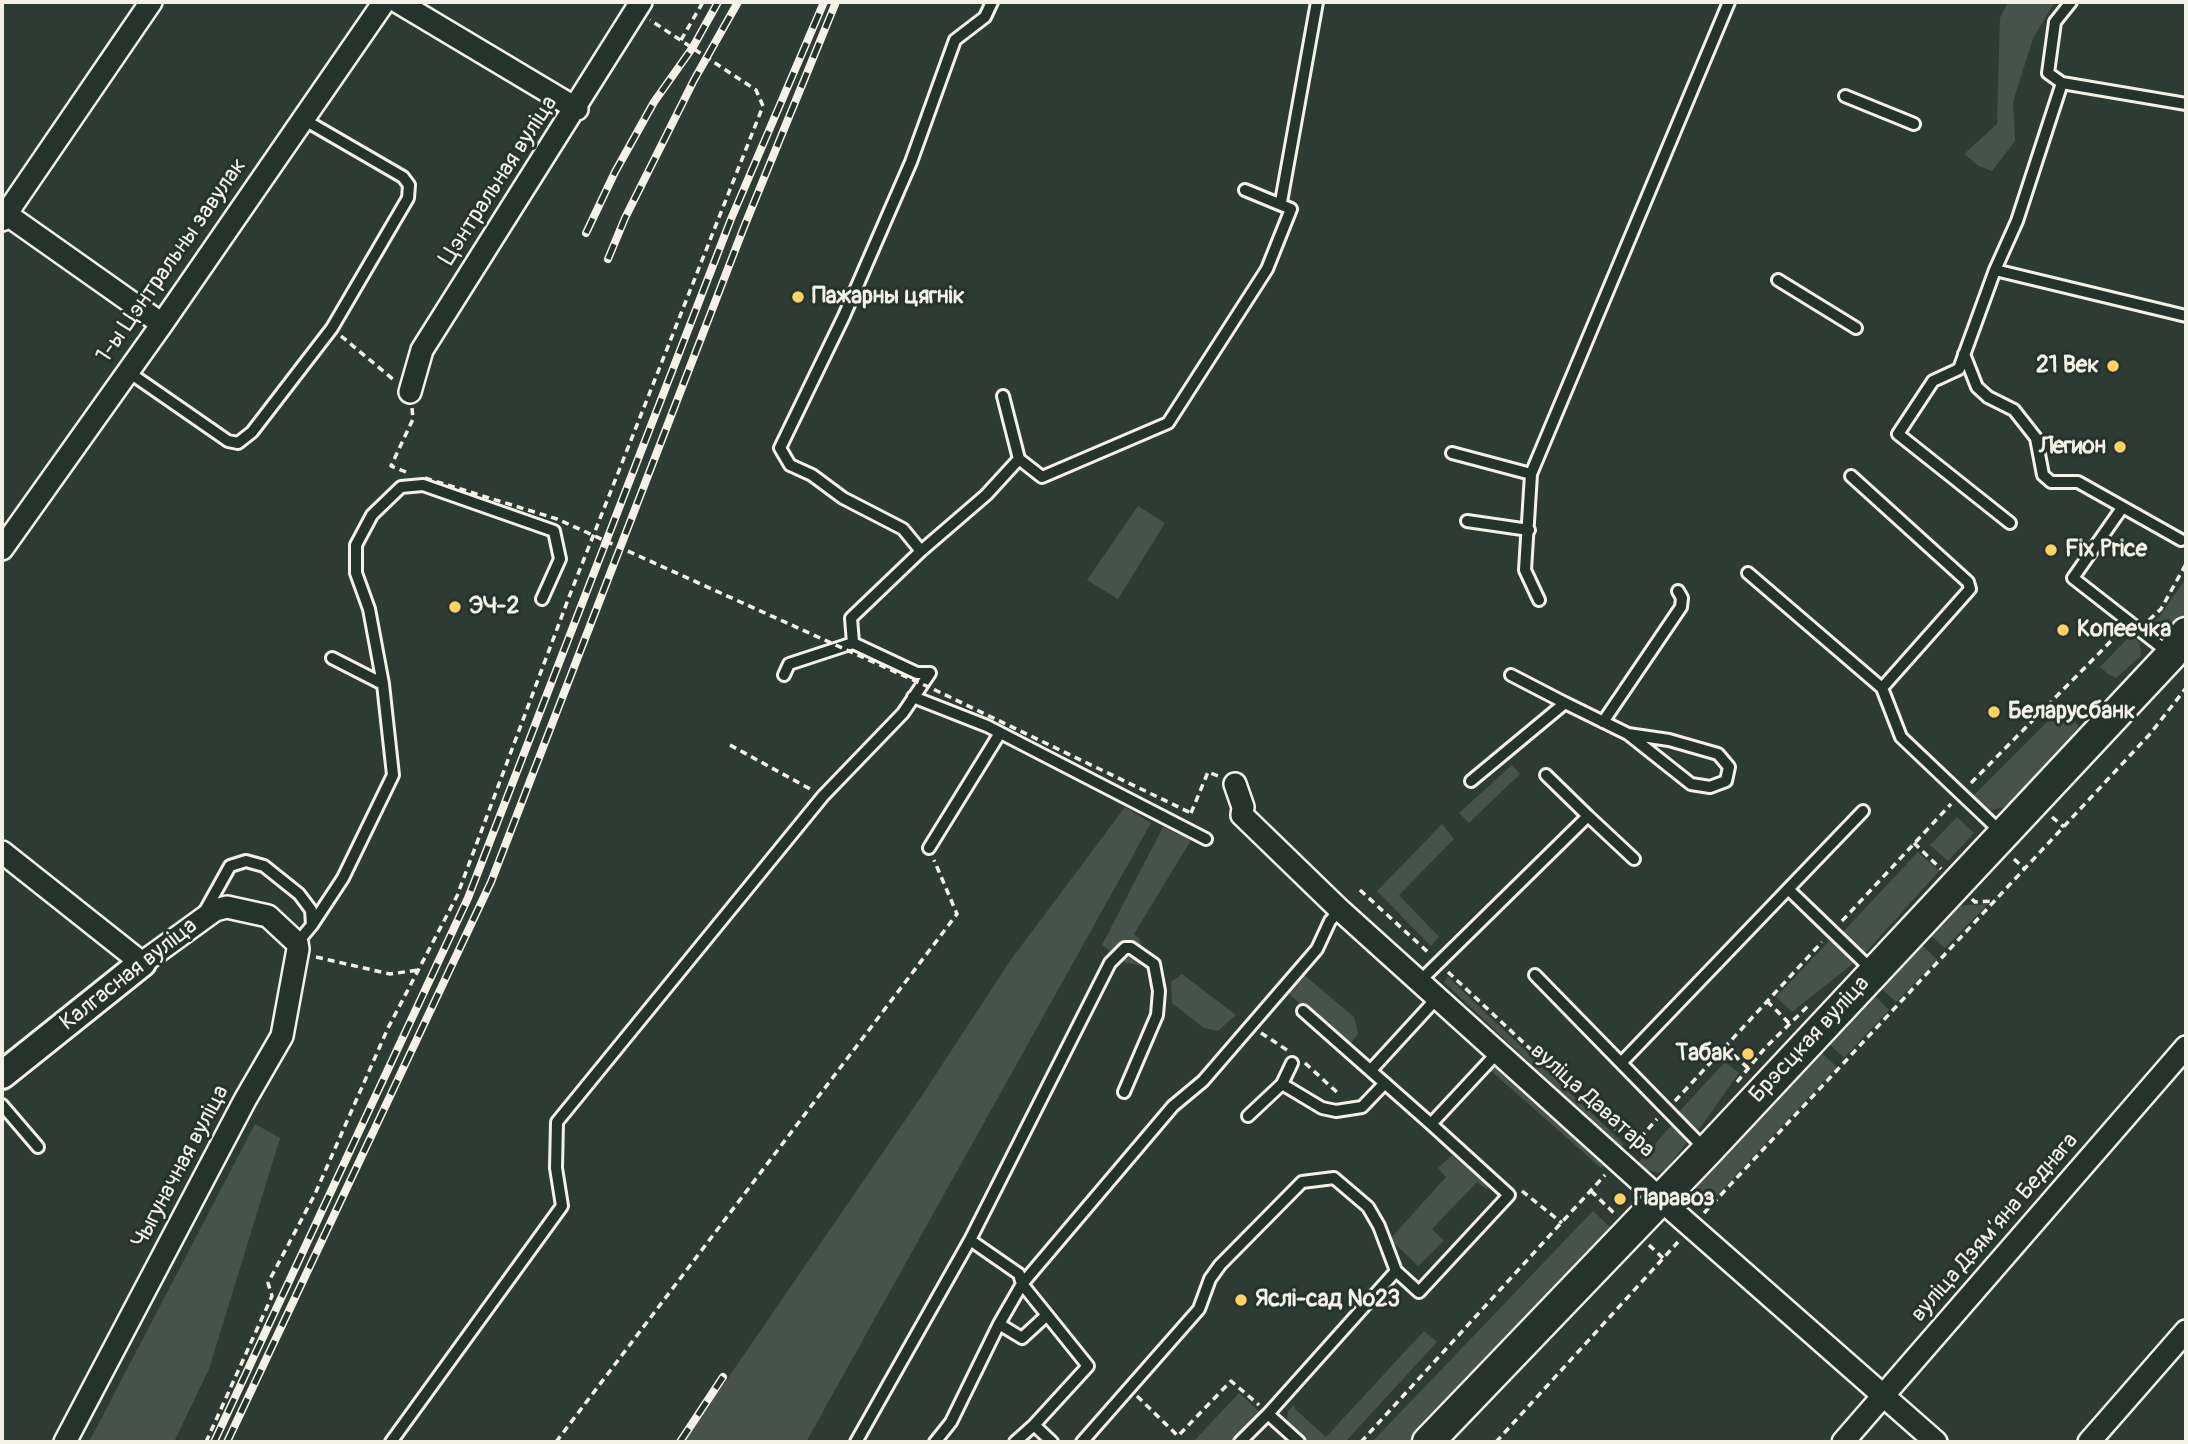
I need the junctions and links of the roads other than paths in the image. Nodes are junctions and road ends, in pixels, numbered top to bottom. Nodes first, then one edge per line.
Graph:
1 (151, 2) edge
2 (384, 2) edge
3 (398, 2) edge
4 (641, 2) edge
5 (992, 2) edge
6 (1317, 2) edge
7 (1729, 2) edge
8 (2071, 2) edge
9 (2062, 83) junction
10 (1844, 96) dead end
11 (2186, 104) edge
12 (576, 109) junction
13 (303, 118) junction
14 (1914, 124) dead end
15 (1245, 190) dead end
16 (1281, 202) junction
17 (3, 215) edge
18 (1995, 270) junction
19 (1778, 280) dead end
20 (2186, 316) edge
21 (162, 324) junction
22 (1856, 328) dead end
23 (1964, 354) junction
24 (127, 371) junction
25 (410, 392) road end
26 (1003, 396) dead end
27 (1452, 453) dead end
28 (1018, 459) junction
29 (1531, 474) junction
30 (1851, 476) dead end
31 (2122, 508) junction
32 (1467, 521) dead end
33 (2010, 523) dead end
34 (1529, 530) junction
35 (2181, 540) dead end
36 (2, 549) edge
37 (921, 551) junction
38 (1748, 573) dead end
39 (1678, 591) dead end
40 (542, 598) dead end
41 (1539, 600) dead end
42 (853, 643) junction
43 (2181, 652) edge
44 (332, 658) dead end
45 (784, 675) dead end
46 (1511, 675) dead end
47 (383, 684) junction
48 (1882, 688) junction
49 (913, 697) junction
50 (1566, 703) junction
51 (1603, 722) junction
52 (1000, 733) junction
53 (1628, 734) junction
54 (1546, 775) dead end
55 (1471, 781) dead end
56 (1236, 784) road end
57 (1863, 811) dead end
58 (1588, 816) junction
59 (2003, 834) junction
60 (1206, 839) dead end
61 (929, 848) road end
62 (2, 852) edge
63 (1634, 859) dead end
64 (1788, 889) junction
65 (1340, 910) junction
66 (201, 920) junction
67 (312, 925) junction
68 (298, 946) junction
69 (142, 963) junction
70 (1874, 971) junction
71 (1535, 975) dead end
72 (1420, 981) junction
73 (1438, 997) junction
74 (1303, 1011) dead end
75 (2186, 1047) edge
76 (1498, 1052) junction
77 (1292, 1063) dead end
78 (1621, 1063) junction
79 (1371, 1070) junction
80 (2, 1075) edge
81 (1385, 1083) junction
82 (1282, 1084) junction
83 (1124, 1092) dead end
84 (2, 1105) edge
85 (1248, 1116) dead end
86 (1431, 1124) junction
87 (38, 1147) dead end
88 (1707, 1151) junction
89 (1661, 1200) junction
90 (970, 1240) junction
91 (1396, 1272) junction
92 (1022, 1284) junction
93 (1047, 1315) junction
94 (999, 1324) junction
95 (2186, 1331) edge
96 (1884, 1398) junction
97 (1268, 1414) junction
98 (1034, 1425) junction
99 (65, 1442) edge
100 (391, 1442) edge
101 (856, 1442) edge
102 (935, 1442) edge
103 (1015, 1442) edge
104 (1052, 1442) edge
105 (1082, 1442) edge
106 (1240, 1442) edge
107 (1299, 1442) edge
108 (1429, 1442) edge
109 (1843, 1442) edge
110 (1936, 1442) edge
111 (2089, 1442) edge

1 - 17 street
2 - 13 street, 1-ы Цэнтральны завулак
3 - 12 street
4 - 12 street, Цэнтральная вуліца
5 - 37 lane
6 - 16 lane
7 - 29 lane
8 - 9 lane
9 - 11 lane
9 - 18 lane
10 - 14 lane
12 - 25 street, Цэнтральная вуліца
13 - 21 street, 1-ы Цэнтральны завулак
13 - 24 lane
15 - 16 lane
16 - 28 lane
17 - 21 street
18 - 20 lane
18 - 23 lane
19 - 22 lane
21 - 24 street, 1-ы Цэнтральны завулак
23 - 31 lane
23 - 33 lane
24 - 36 street, 1-ы Цэнтральны завулак
26 - 28 lane
27 - 29 lane
28 - 37 lane
29 - 34 lane
30 - 48 lane
31 - 35 lane
31 - 43 lane
32 - 34 lane
34 - 41 lane
37 - 42 lane
38 - 48 lane
39 - 51 lane
40 - 47 lane
42 - 45 lane
42 - 49 lane
43 - 59 main road, Брэсцкая вуліца
44 - 47 lane
46 - 50 lane
47 - 67 lane
48 - 59 lane
49 - 52 lane
49 - 100 lane
50 - 51 lane
50 - 55 lane
51 - 53 lane
52 - 60 lane
52 - 61 lane
53 - 53 lane
54 - 58 lane
56 - 65 street, вуліца Даватара
57 - 64 lane
58 - 63 lane
58 - 72 lane
59 - 70 main road, Брэсцкая вуліца
62 - 69 street
64 - 70 lane
64 - 78 lane
65 - 72 street, вуліца Даватара
65 - 92 lane
66 - 67 lane
66 - 68 street, Калгасная вуліца
66 - 69 street, Калгасная вуліца
67 - 68 lane
68 - 99 street, Чыгуначная вуліца
69 - 80 street, Калгасная вуліца
70 - 88 main road, Брэсцкая вуліца
71 - 78 lane
72 - 73 street, вуліца Даватара
73 - 76 street, вуліца Даватара
73 - 79 lane
74 - 79 lane
75 - 96 street, вуліца Дзямʼяна Беднага
76 - 86 lane
76 - 89 street, вуліца Даватара
77 - 82 lane
78 - 88 lane
79 - 81 lane
81 - 82 lane
81 - 86 lane
82 - 85 lane
83 - 90 lane
84 - 87 lane
86 - 91 lane
88 - 89 main road, Брэсцкая вуліца
89 - 96 street, вуліца Даватара
89 - 108 main road, Брэсцкая вуліца
90 - 92 lane
90 - 101 lane
91 - 97 lane
91 - 105 lane
92 - 93 lane
92 - 94 lane
93 - 94 lane
93 - 98 lane
94 - 102 lane
95 - 111 street
96 - 109 street, вуліца Дзямʼяна Беднага
96 - 110 street, вуліца Даватара
97 - 106 lane
97 - 107 lane
98 - 103 lane
98 - 104 lane

